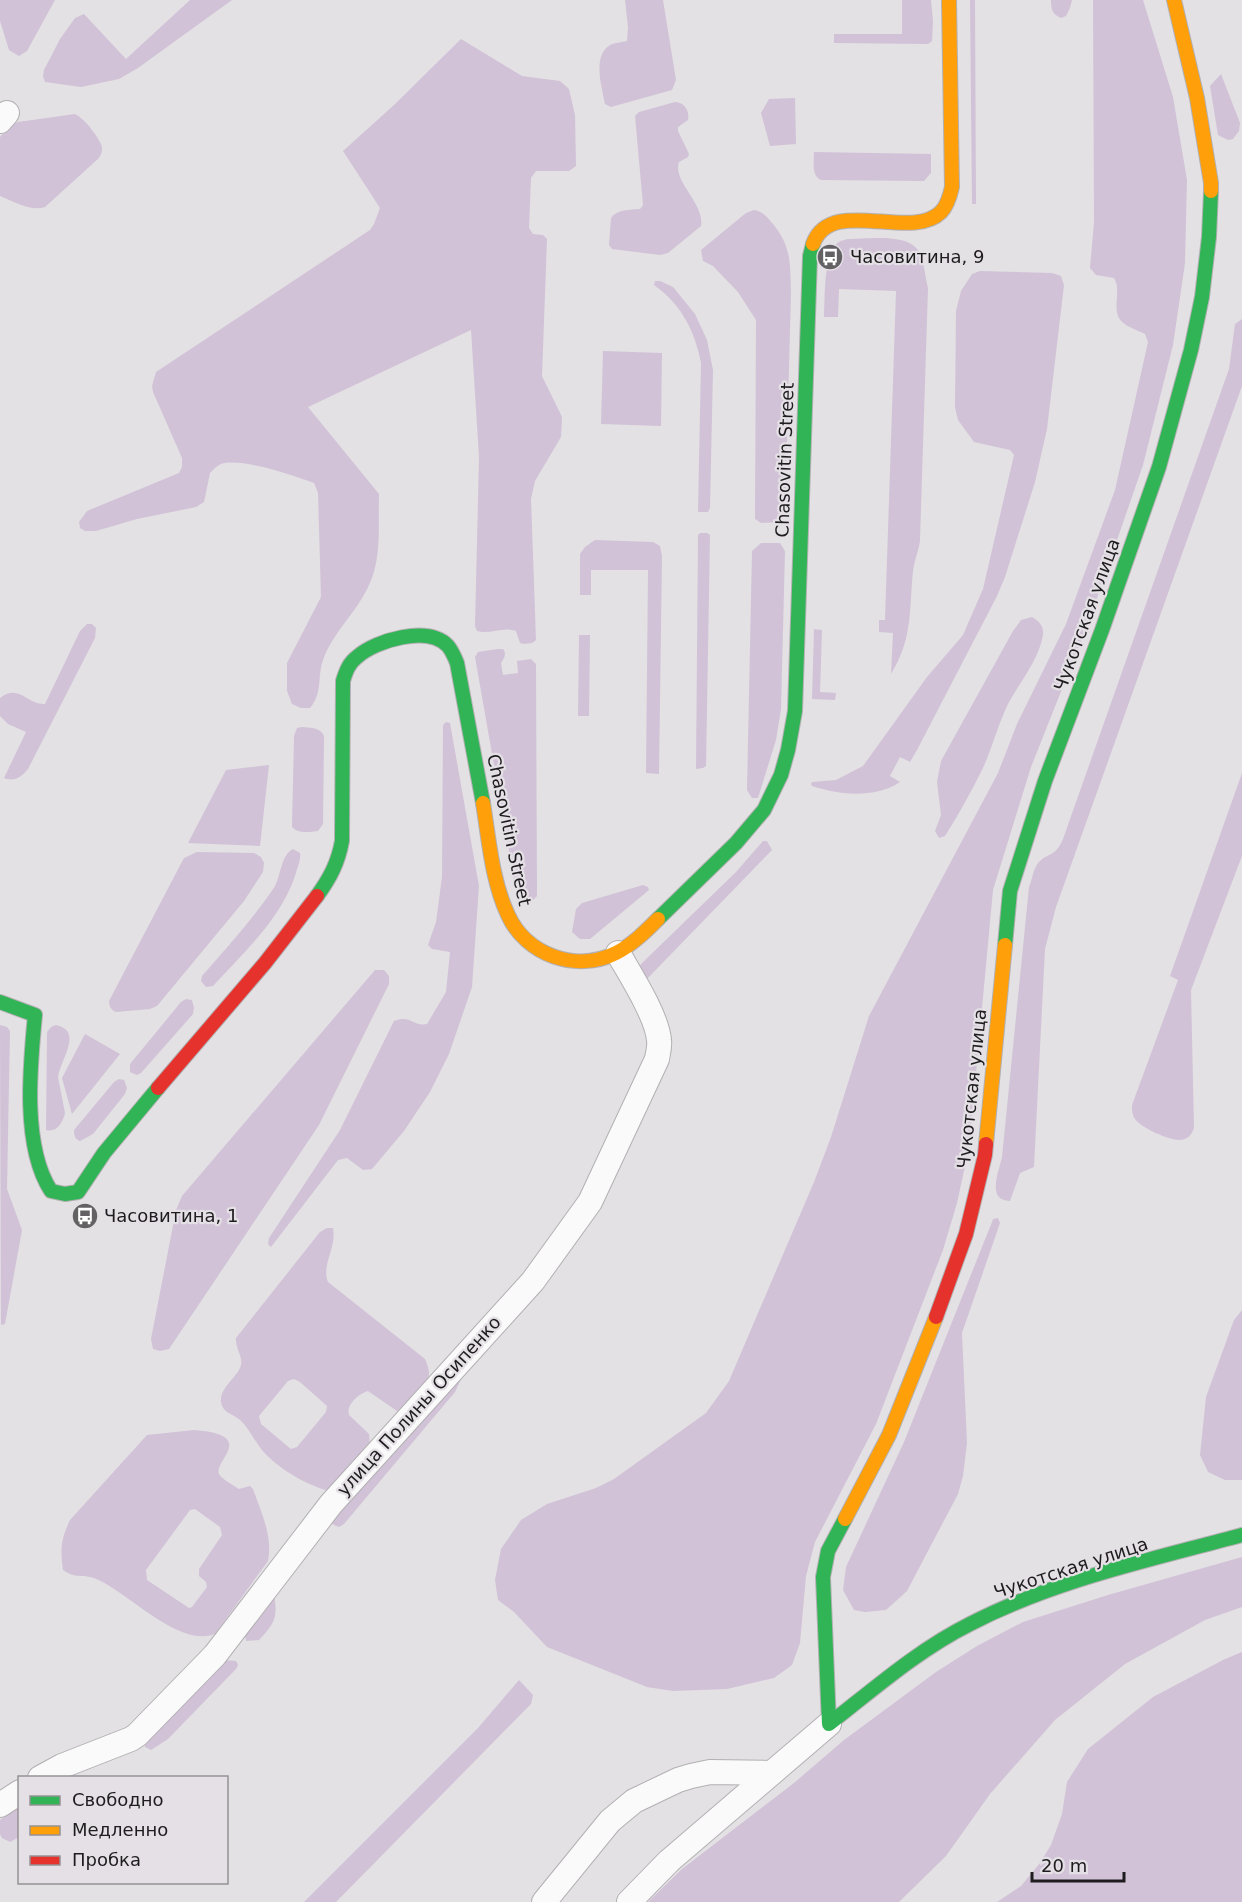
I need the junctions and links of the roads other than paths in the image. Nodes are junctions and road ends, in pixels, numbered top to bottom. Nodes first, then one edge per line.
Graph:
1 (949, 0) edge
2 (1174, 0) edge
3 (618, 953) junction
4 (0, 1002) edge
5 (1242, 1535) edge
6 (829, 1725) junction
7 (772, 1773) junction
8 (44, 1776) edge
9 (18, 1793) edge
10 (0, 1805) edge
11 (544, 1902) edge
12 (629, 1902) edge

1 - 3 street, Chasovitin Street
2 - 6 street, Чукотская улица
3 - 4 street, Chasovitin Street
3 - 8 street, улица Полины Осипенко
5 - 6 street, Чукотская улица
6 - 7 street
7 - 11 street
7 - 12 street
9 - 10 street

